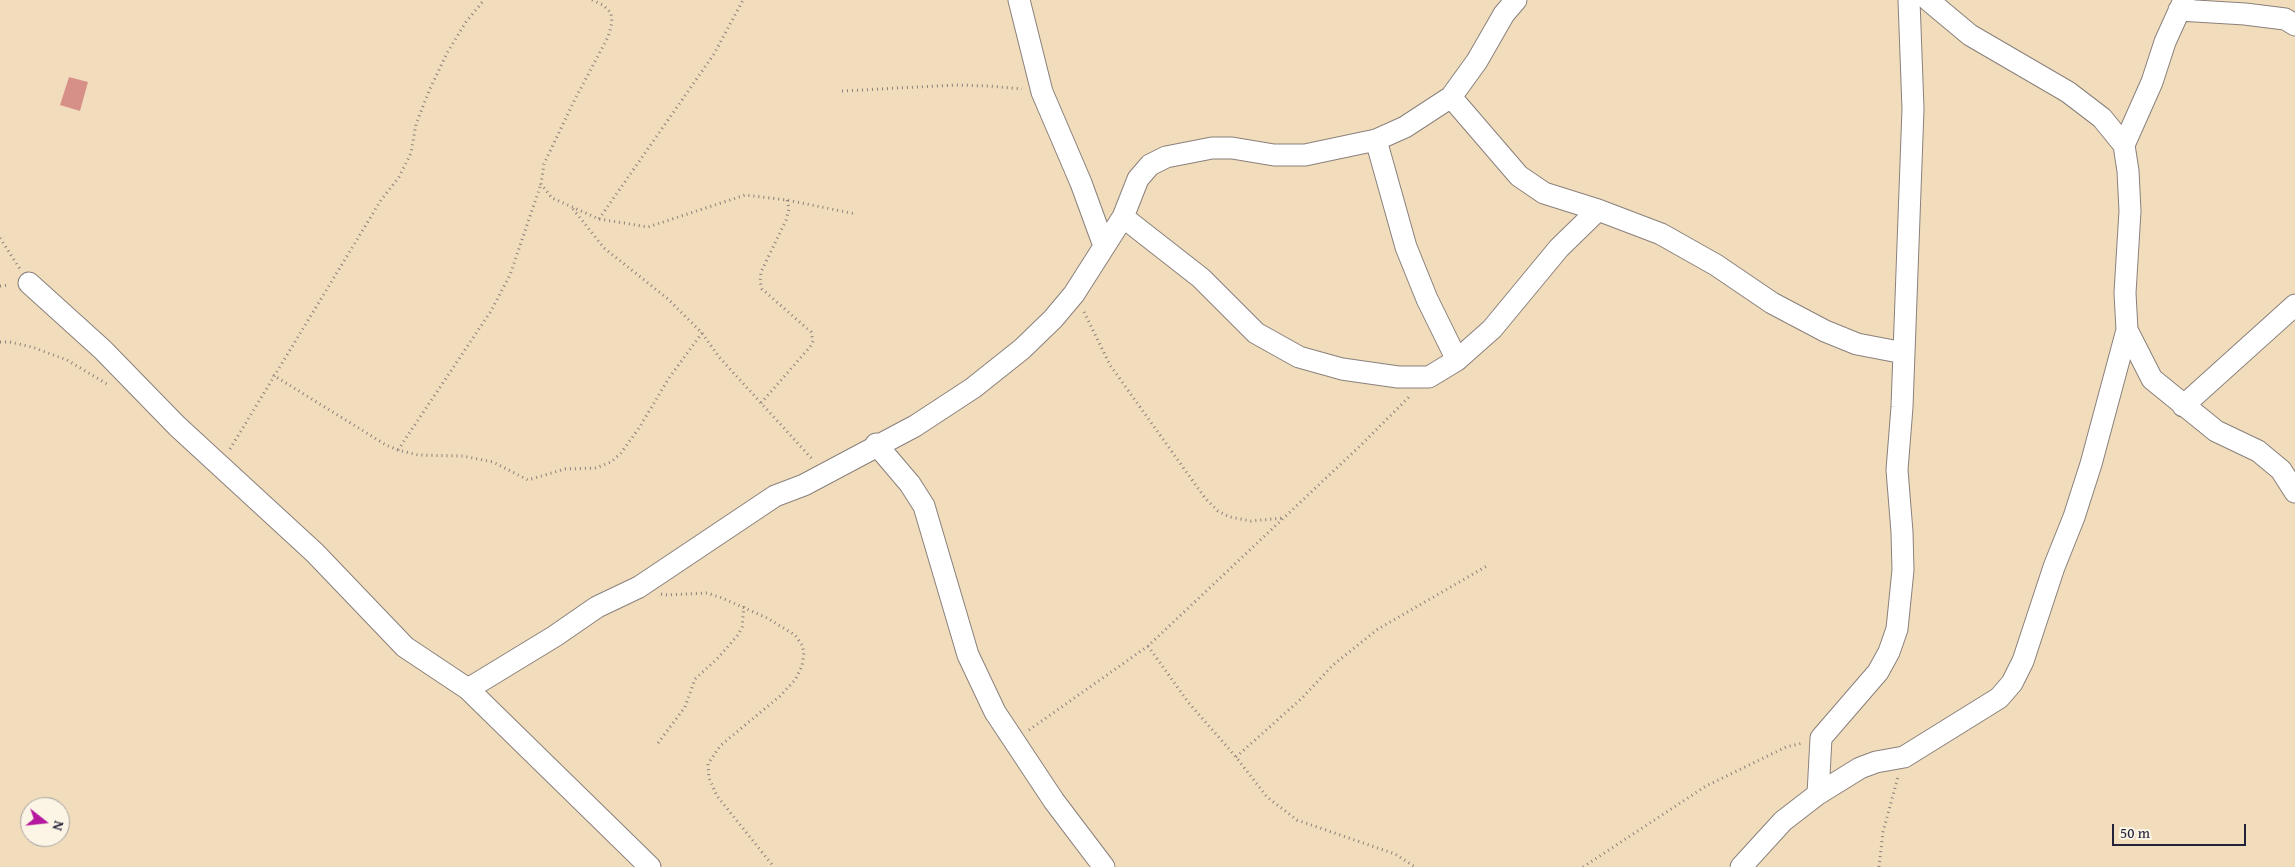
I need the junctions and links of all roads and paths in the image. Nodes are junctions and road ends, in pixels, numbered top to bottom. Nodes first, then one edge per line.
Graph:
1 (484, 0) edge
2 (592, 0) edge
3 (743, 0) edge
4 (1019, 0) edge
5 (1516, 0) edge
6 (1910, 0) edge
7 (1928, 0) edge
8 (2182, 5) edge
9 (2295, 24) edge
10 (842, 91) dead end
11 (1042, 92) junction
12 (1450, 97) junction
13 (1376, 140) junction
14 (2124, 145) junction
15 (541, 184) junction
16 (787, 200) junction
17 (572, 208) junction
18 (1598, 210) junction
19 (856, 214) dead end
20 (1123, 217) junction
21 (599, 219) junction
22 (0, 238) edge
23 (1104, 246) junction
24 (30, 283) joint
25 (1074, 294) junction
26 (2295, 305) edge
27 (2127, 330) junction
28 (702, 333) junction
29 (0, 342) edge
30 (1904, 352) junction
31 (1457, 360) junction
32 (273, 375) junction
33 (1429, 377) junction
34 (110, 386) dead end
35 (761, 403) junction
36 (2183, 406) junction
37 (876, 444) junction
38 (398, 450) junction
39 (220, 466) junction
40 (825, 474) junction
41 (2295, 492) edge
42 (1283, 518) junction
43 (1487, 566) dead end
44 (639, 587) junction
45 (744, 606) junction
46 (1148, 646) junction
47 (468, 689) junction
48 (1821, 738) junction
49 (1014, 741) junction
50 (658, 743) dead end
51 (1904, 756) junction
52 (1236, 757) junction
53 (1818, 794) junction
54 (650, 867) edge
55 (774, 867) edge
56 (1104, 867) edge
57 (1415, 867) edge
58 (1583, 867) edge
59 (1741, 867) edge
60 (1878, 867) edge

1 - 32 path
2 - 15 path
3 - 21 path
4 - 11 street
5 - 12 street
6 - 30 street
7 - 14 street
8 - 9 street
8 - 14 street
10 - 11 path
11 - 23 street
12 - 13 street
12 - 18 street
13 - 20 street
13 - 31 street
14 - 27 street
15 - 17 path
15 - 38 path
16 - 19 path
16 - 21 path
16 - 35 path
17 - 21 path
17 - 28 path
18 - 30 street
18 - 31 street
20 - 23 street
20 - 33 street
22 - 24 path
23 - 25 street
24 - 39 street
25 - 37 street
25 - 42 path
26 - 36 street
27 - 36 street
27 - 51 street
28 - 35 path
28 - 38 path
29 - 34 path
30 - 48 street
31 - 33 street
32 - 38 path
32 - 39 path
33 - 42 path
35 - 40 path
36 - 41 street
37 - 40 street
37 - 49 street
39 - 47 street
40 - 44 street
42 - 46 path
43 - 52 path
44 - 45 path
44 - 47 street
45 - 50 path
45 - 55 path
46 - 49 path
46 - 52 path
47 - 54 street
48 - 53 street
48 - 58 path
49 - 56 street
51 - 53 street
51 - 60 path
52 - 57 path
53 - 59 street

